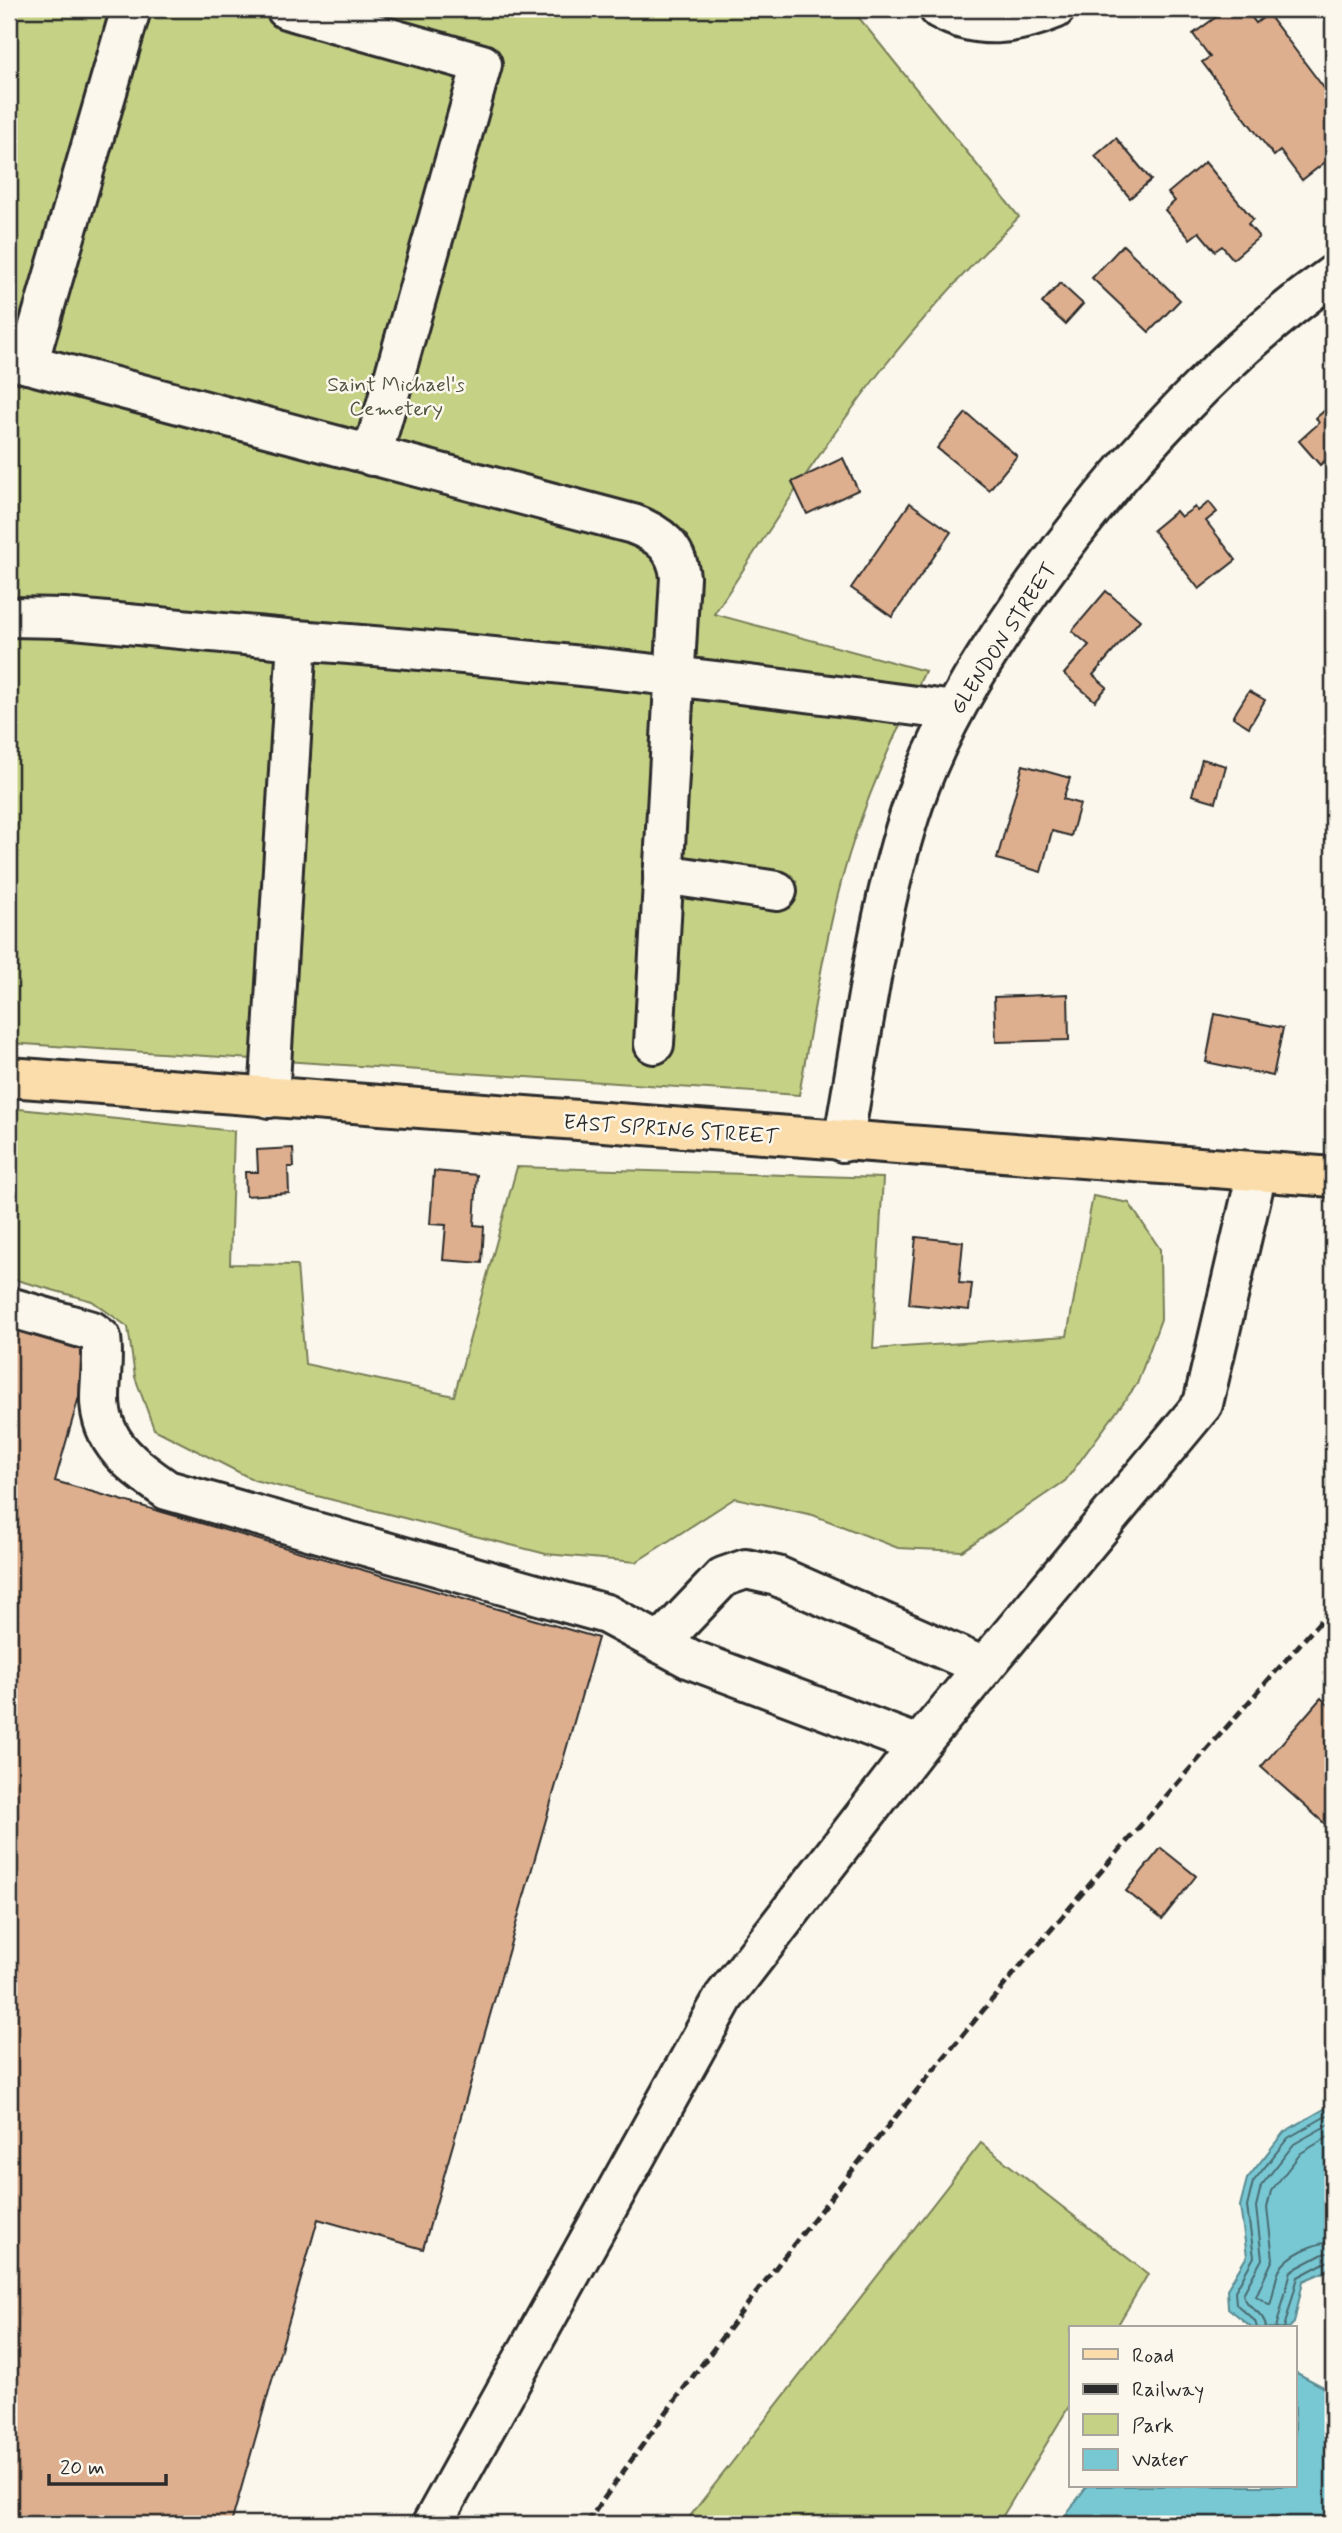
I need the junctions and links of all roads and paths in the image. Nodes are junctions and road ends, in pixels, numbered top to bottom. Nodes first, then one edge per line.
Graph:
1 (131, 9) edge
2 (286, 9) edge
3 (939, 9) edge
4 (1055, 9) edge
5 (1333, 275) edge
6 (19, 361) edge
7 (372, 456) junction
8 (9, 617) edge
9 (297, 640) junction
10 (677, 674) junction
11 (954, 711) junction
12 (663, 874) junction
13 (777, 891) dead end
14 (654, 1044) dead end
15 (9, 1077) edge
16 (269, 1098) junction
17 (843, 1142) junction
18 (1257, 1172) junction
19 (1333, 1177) edge
20 (9, 1307) edge
21 (660, 1643) junction
22 (985, 1667) junction
23 (919, 1745) junction
24 (432, 2524) edge

1 - 6 street
2 - 7 street
3 - 4 street
5 - 11 street, GLENDON STREET
6 - 7 street
7 - 10 street
8 - 9 street
9 - 10 street
9 - 16 street
10 - 11 street
10 - 12 street
11 - 17 street, GLENDON STREET
12 - 13 street
12 - 14 street
15 - 16 main road, EAST SPRING STREET
16 - 17 main road, EAST SPRING STREET
17 - 18 main road, EAST SPRING STREET
18 - 19 main road, EAST SPRING STREET
18 - 22 street
20 - 21 street
21 - 22 street
21 - 23 street
22 - 23 street
23 - 24 street

